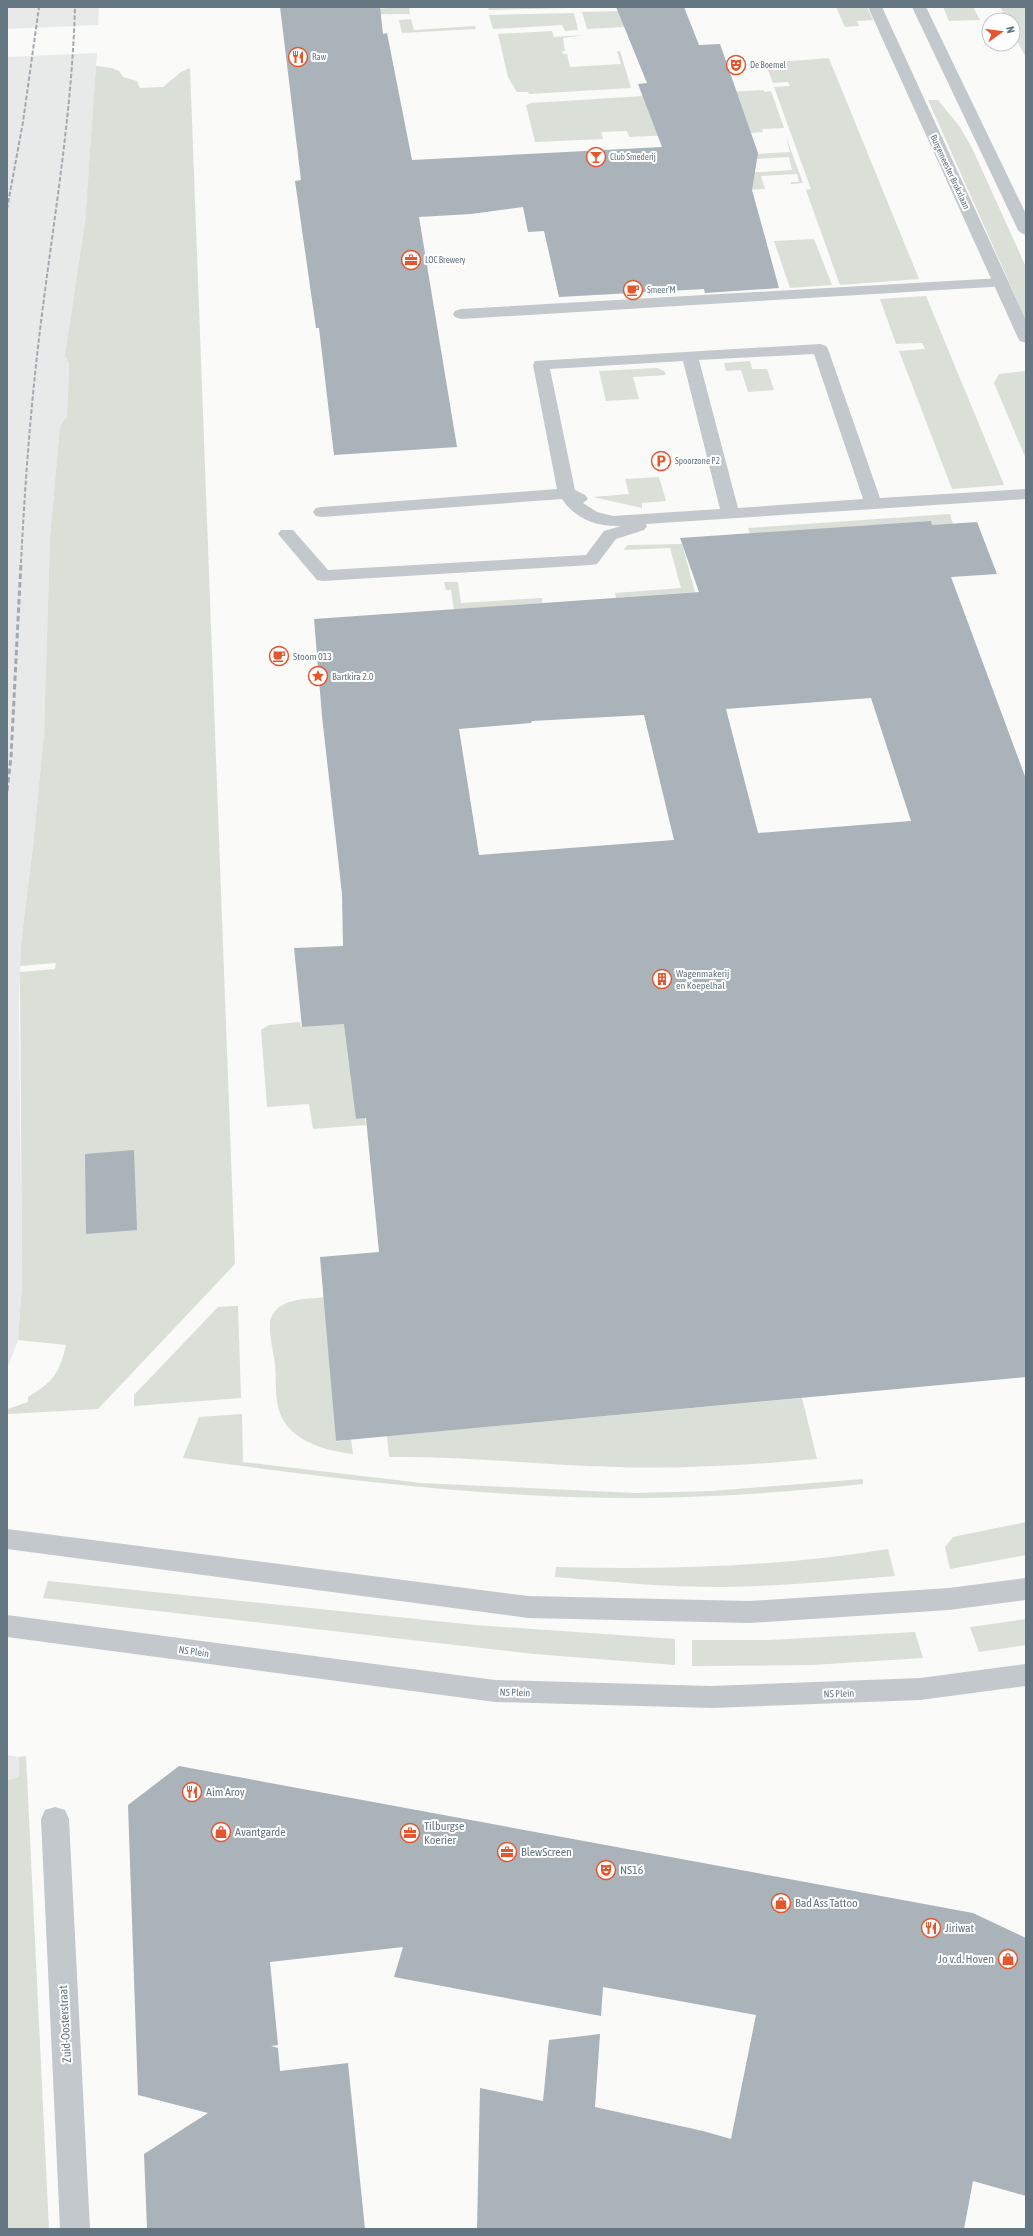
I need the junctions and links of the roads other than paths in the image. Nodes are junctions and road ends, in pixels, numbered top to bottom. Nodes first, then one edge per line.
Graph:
1 (875, 7) edge
2 (919, 7) edge
3 (1026, 230) edge
4 (1001, 283) junction
5 (461, 314) dead end
6 (1026, 338) edge
7 (690, 356) junction
8 (567, 493) junction
9 (1026, 494) edge
10 (873, 503) junction
11 (322, 512) dead end
12 (730, 512) junction
13 (667, 516) junction
14 (287, 534) dead end
15 (7, 1539) edge
16 (1026, 1589) edge
17 (7, 1626) edge
18 (1026, 1675) edge
19 (54, 1819) dead end
20 (75, 2229) edge

1 - 4 street, Burgemeester Brokxlaan
2 - 3 street
4 - 5 street
4 - 6 street, Burgemeester Brokxlaan
7 - 8 street
7 - 10 street
7 - 12 street
8 - 11 street
8 - 13 street
9 - 10 street
10 - 12 street
12 - 13 street
13 - 14 street
15 - 16 street
17 - 18 street, NS Plein
19 - 20 street, Zuid-Oosterstraat

